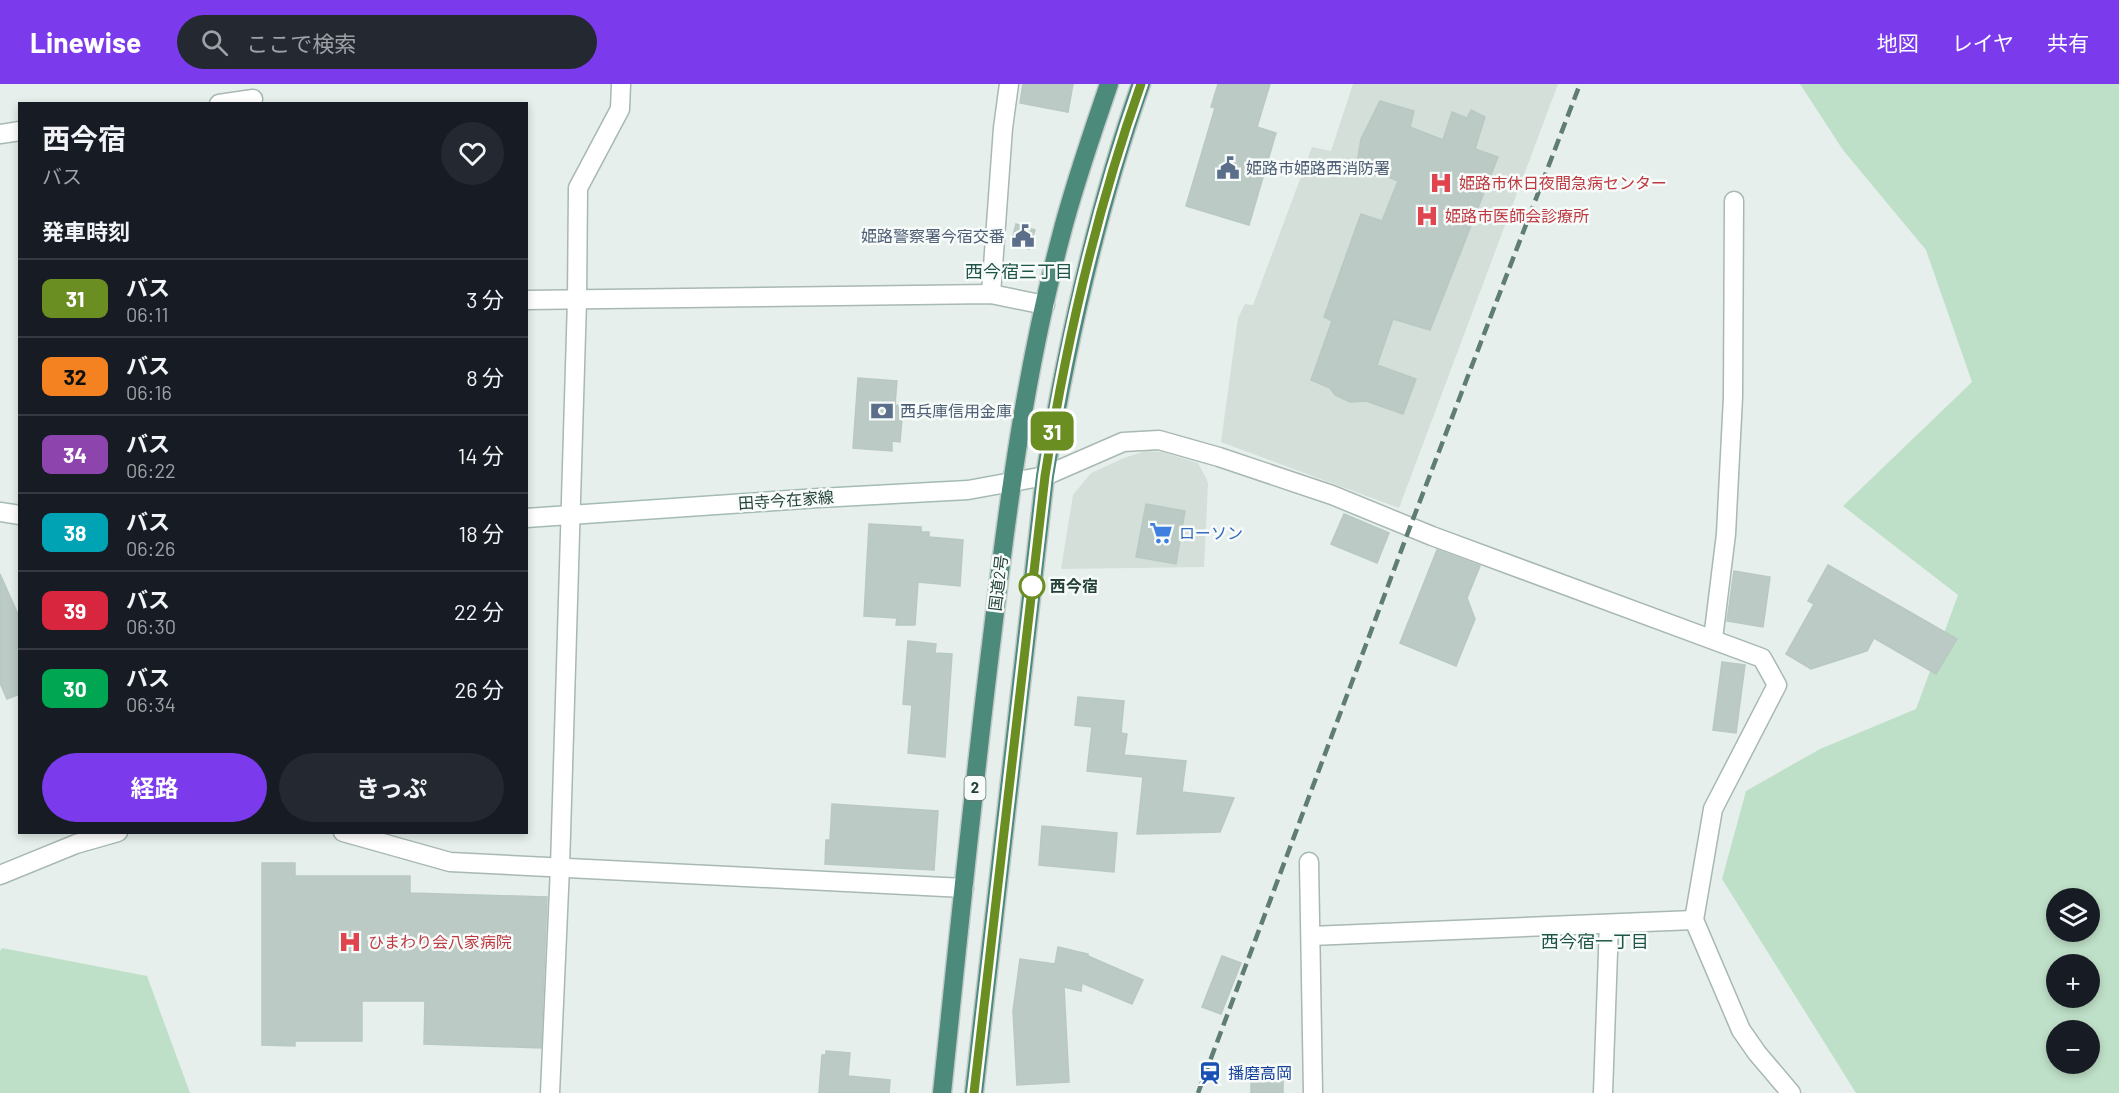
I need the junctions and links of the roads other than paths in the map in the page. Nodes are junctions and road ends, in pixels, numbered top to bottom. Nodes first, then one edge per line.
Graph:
1 (621, 84) edge
2 (1009, 84) edge
3 (1109, 84) edge
4 (1141, 84) edge
5 (253, 95) edge
6 (227, 102) edge
7 (18, 131) edge
8 (0, 134) edge
9 (1734, 201) dead end
10 (991, 294) junction
11 (528, 300) edge
12 (577, 300) junction
13 (1045, 305) junction
14 (1045, 476) junction
15 (1011, 483) junction
16 (0, 512) edge
17 (18, 515) edge
18 (569, 516) junction
19 (528, 519) edge
20 (1713, 639) junction
21 (111, 834) edge
22 (350, 834) edge
23 (1309, 862) dead end
24 (560, 867) junction
25 (0, 875) edge
26 (964, 888) junction
27 (1694, 920) junction
28 (1609, 924) junction
29 (1311, 936) junction
30 (1757, 1053) junction
31 (550, 1093) edge
32 (942, 1093) edge
33 (974, 1093) edge
34 (1313, 1093) edge
35 (1604, 1093) edge
36 (1774, 1093) edge
37 (1791, 1093) edge

1 - 12 street
2 - 10 street
3 - 13 highway, 国道2号 / 2
4 - 14 highway, 国道2号 / 2
5 - 6 street
7 - 8 street
9 - 20 street
10 - 12 street
10 - 13 street
11 - 12 street
12 - 18 street
13 - 15 highway, 国道2号 / 2
14 - 15 street, 田寺今在家線
14 - 20 street, 田寺今在家線
14 - 33 highway, 国道2号 / 2
15 - 18 street, 田寺今在家線
15 - 26 highway, 国道2号 / 2
16 - 17 street
18 - 19 street, 田寺今在家線
18 - 24 street
20 - 27 street, 田寺今在家線
21 - 25 street
22 - 24 street
23 - 29 street
24 - 26 street
24 - 31 street
26 - 32 highway, 国道2号 / 2
27 - 28 street
27 - 30 street
28 - 29 street
28 - 35 street
29 - 34 street
30 - 36 street
30 - 37 street

